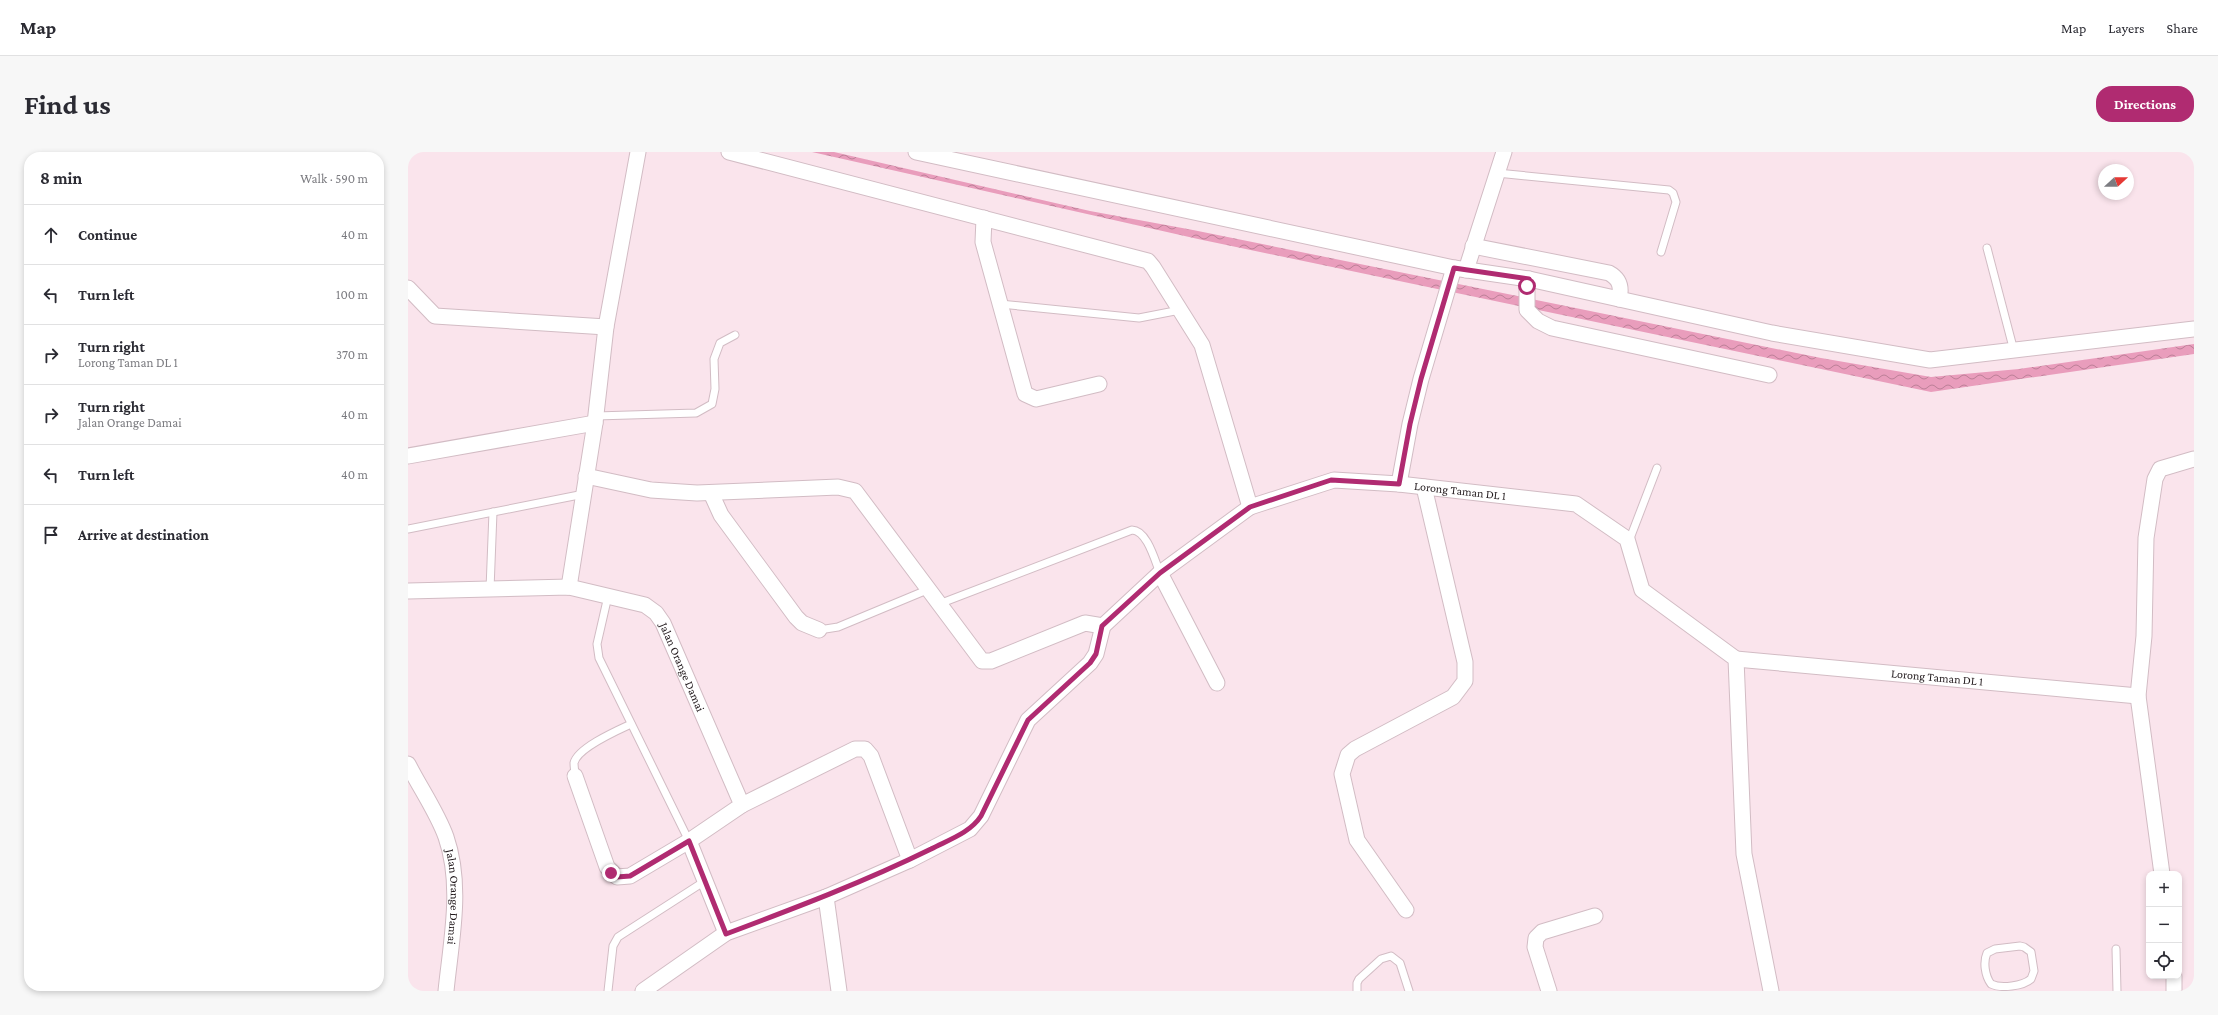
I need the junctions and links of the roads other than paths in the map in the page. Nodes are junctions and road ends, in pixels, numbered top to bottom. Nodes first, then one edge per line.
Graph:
1 (638, 152) edge
2 (729, 152) edge
3 (919, 152) edge
4 (1504, 152) edge
5 (1497, 173) junction
6 (984, 218) junction
7 (1473, 246) junction
8 (1987, 248) dead end
9 (1661, 252) dead end
10 (1558, 262) junction
11 (1457, 272) junction
12 (1528, 282) junction
13 (1553, 284) junction
14 (408, 288) edge
15 (1619, 299) junction
16 (1000, 304) junction
17 (1180, 310) junction
18 (606, 326) junction
19 (2194, 329) edge
20 (735, 335) dead end
21 (2014, 351) junction
22 (1769, 375) dead end
23 (1098, 384) dead end
24 (595, 419) junction
25 (408, 456) edge
26 (2194, 459) edge
27 (1657, 468) dead end
28 (586, 476) junction
29 (1399, 484) junction
30 (1424, 487) junction
31 (711, 493) junction
32 (584, 494) junction
33 (1250, 507) junction
34 (493, 512) junction
35 (408, 529) edge
36 (1629, 541) junction
37 (1160, 573) junction
38 (569, 587) junction
39 (490, 589) junction
40 (927, 590) junction
41 (408, 591) edge
42 (608, 596) junction
43 (938, 604) junction
44 (1102, 626) junction
45 (819, 630) joint
46 (1736, 659) junction
47 (1217, 683) dead end
48 (2138, 696) junction
49 (631, 724) junction
50 (408, 764) edge
51 (575, 776) joint
52 (742, 804) junction
53 (689, 841) junction
54 (910, 860) junction
55 (2162, 871) edge
56 (705, 881) junction
57 (826, 897) junction
58 (1406, 910) dead end
59 (1595, 916) dead end
60 (726, 934) junction
61 (2116, 949) dead end
62 (2174, 979) edge
63 (2016, 988) edge
64 (446, 991) edge
65 (608, 991) edge
66 (643, 991) edge
67 (839, 991) edge
68 (1357, 991) edge
69 (1409, 991) edge
70 (1549, 991) edge
71 (1770, 991) edge
72 (2117, 991) edge
73 (2174, 991) edge

1 - 18 street
2 - 6 street
3 - 11 street
4 - 5 street
5 - 7 street
5 - 9 lane
6 - 16 street
6 - 17 street
7 - 10 street
7 - 11 street
8 - 21 lane
10 - 13 street
10 - 15 street
11 - 12 street
11 - 29 street
12 - 13 street
12 - 22 street
13 - 15 street
14 - 18 street
15 - 21 street
16 - 17 lane
16 - 23 street
17 - 33 street
18 - 24 street
19 - 21 street
20 - 24 lane
24 - 25 street
24 - 28 street
26 - 48 street
27 - 36 lane
28 - 31 street
28 - 32 street
29 - 30 street, Lorong Taman DL 1
29 - 33 street, Lorong Taman DL 1
30 - 36 street, Lorong Taman DL 1
30 - 58 street
31 - 40 street
31 - 45 street
32 - 34 lane
32 - 38 street
33 - 37 street, Lorong Taman DL 1
34 - 35 lane
34 - 39 lane
36 - 46 street
37 - 43 lane
37 - 44 street, Lorong Taman DL 1
37 - 47 street
38 - 39 street, Jalan Orange Damai
38 - 42 street, Jalan Orange Damai
39 - 41 street, Jalan Orange Damai
40 - 43 street
40 - 45 lane
42 - 49 lane
42 - 52 street, Jalan Orange Damai
43 - 44 street
44 - 54 street
46 - 48 street, Lorong Taman DL 1
46 - 71 street
48 - 55 street
49 - 51 lane
49 - 53 lane
50 - 64 street, Jalan Orange Damai
51 - 53 street
52 - 53 street
52 - 54 street
53 - 56 street
54 - 57 street
56 - 60 street
56 - 65 lane
57 - 60 street
57 - 67 street
59 - 70 street
60 - 66 street
61 - 72 lane
62 - 73 street
63 - 63 lane
68 - 69 lane

